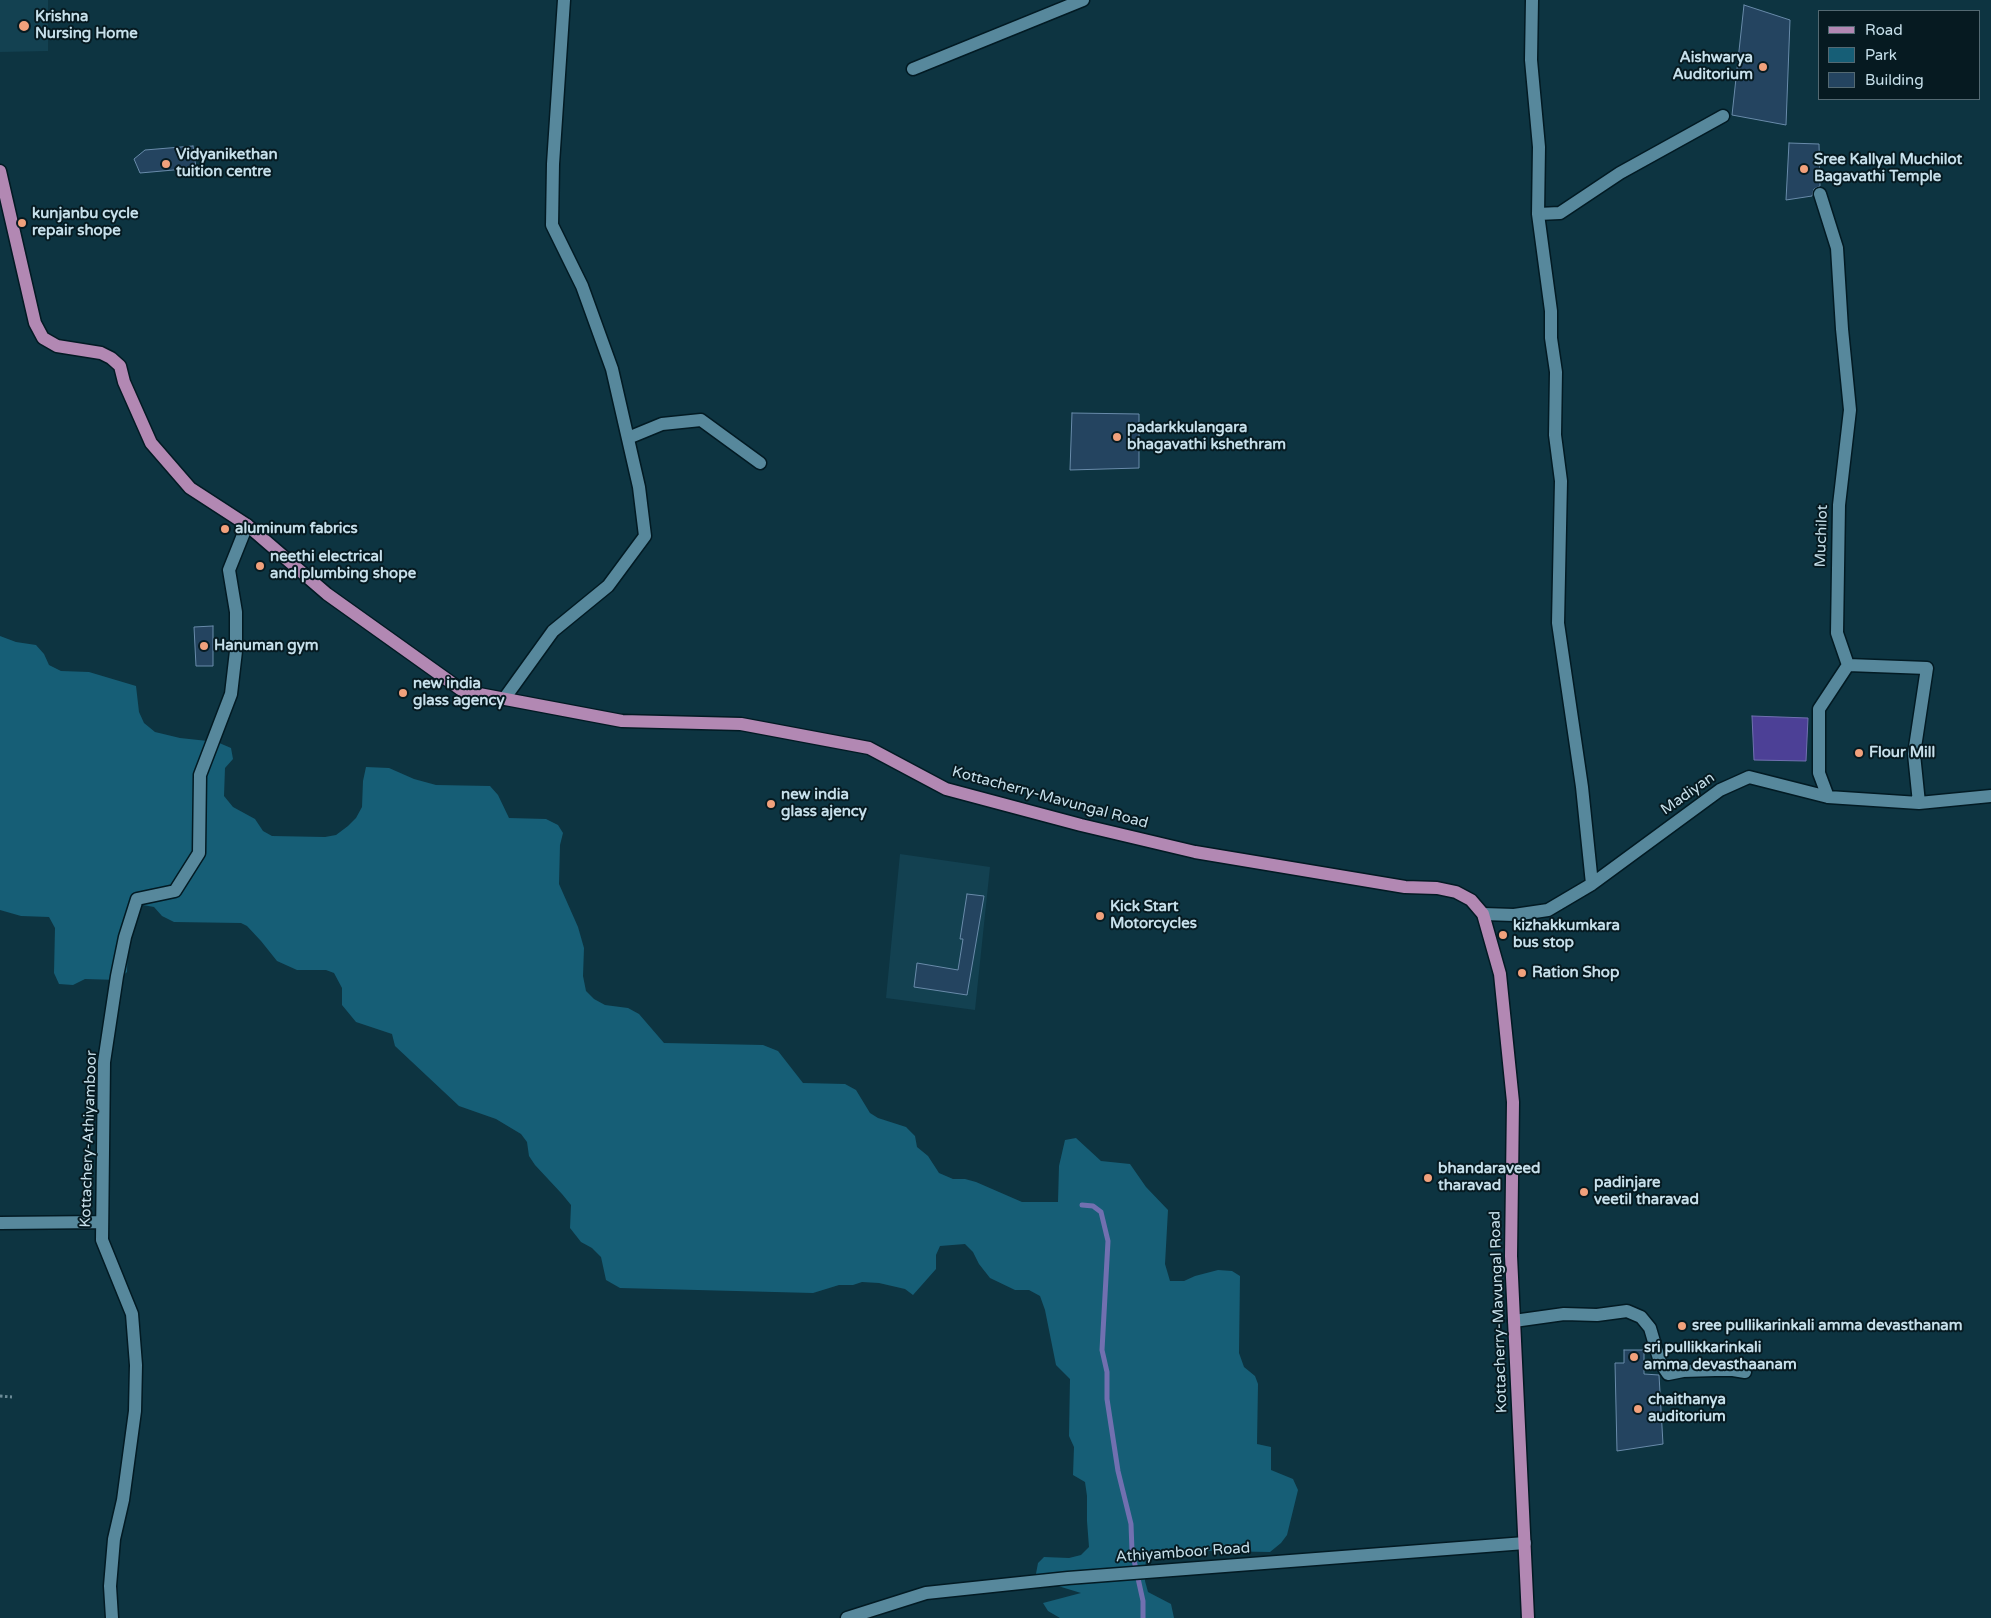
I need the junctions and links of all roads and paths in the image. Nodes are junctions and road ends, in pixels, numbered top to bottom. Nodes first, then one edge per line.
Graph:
1 (564, 0) edge
2 (1083, 0) edge
3 (1532, 0) edge
4 (913, 69) dead end
5 (1723, 116) dead end
6 (0, 171) edge
7 (1820, 194) dead end
8 (1538, 214) junction
9 (628, 438) junction
10 (760, 463) dead end
11 (247, 525) junction
12 (1848, 665) junction
13 (504, 700) junction
14 (1991, 796) edge
15 (1828, 798) junction
16 (1919, 803) junction
17 (1592, 884) junction
18 (1483, 914) junction
19 (102, 1222) junction
20 (0, 1223) edge
21 (1514, 1321) junction
22 (1745, 1372) dead end
23 (0, 1396) edge
24 (12, 1397) dead end
25 (1525, 1543) junction
26 (112, 1618) edge
27 (848, 1618) edge
28 (1528, 1618) edge

1 - 9 street
2 - 4 street
3 - 8 street
5 - 8 street
6 - 11 main road, Kottacherry-Mavungal Road
7 - 12 street, Muchilot
8 - 17 street
9 - 10 street
9 - 13 street
11 - 13 main road, Kottacherry-Mavungal Road
11 - 19 street, Kottachery-Athiyamboor
12 - 15 street
12 - 16 street
13 - 18 main road, Kottacherry-Mavungal Road
14 - 16 street, Madiyan
15 - 16 street, Madiyan
15 - 17 street, Madiyan
17 - 18 street, Madiyan
18 - 21 main road, Kottacherry-Mavungal Road
19 - 20 street
19 - 26 street, Kottachery-Athiyamboor
21 - 22 street
21 - 25 main road, Kottacherry-Mavungal Road
23 - 24 path
25 - 27 street, Athiyamboor Road
25 - 28 main road, Kottacherry-Mavungal Road

